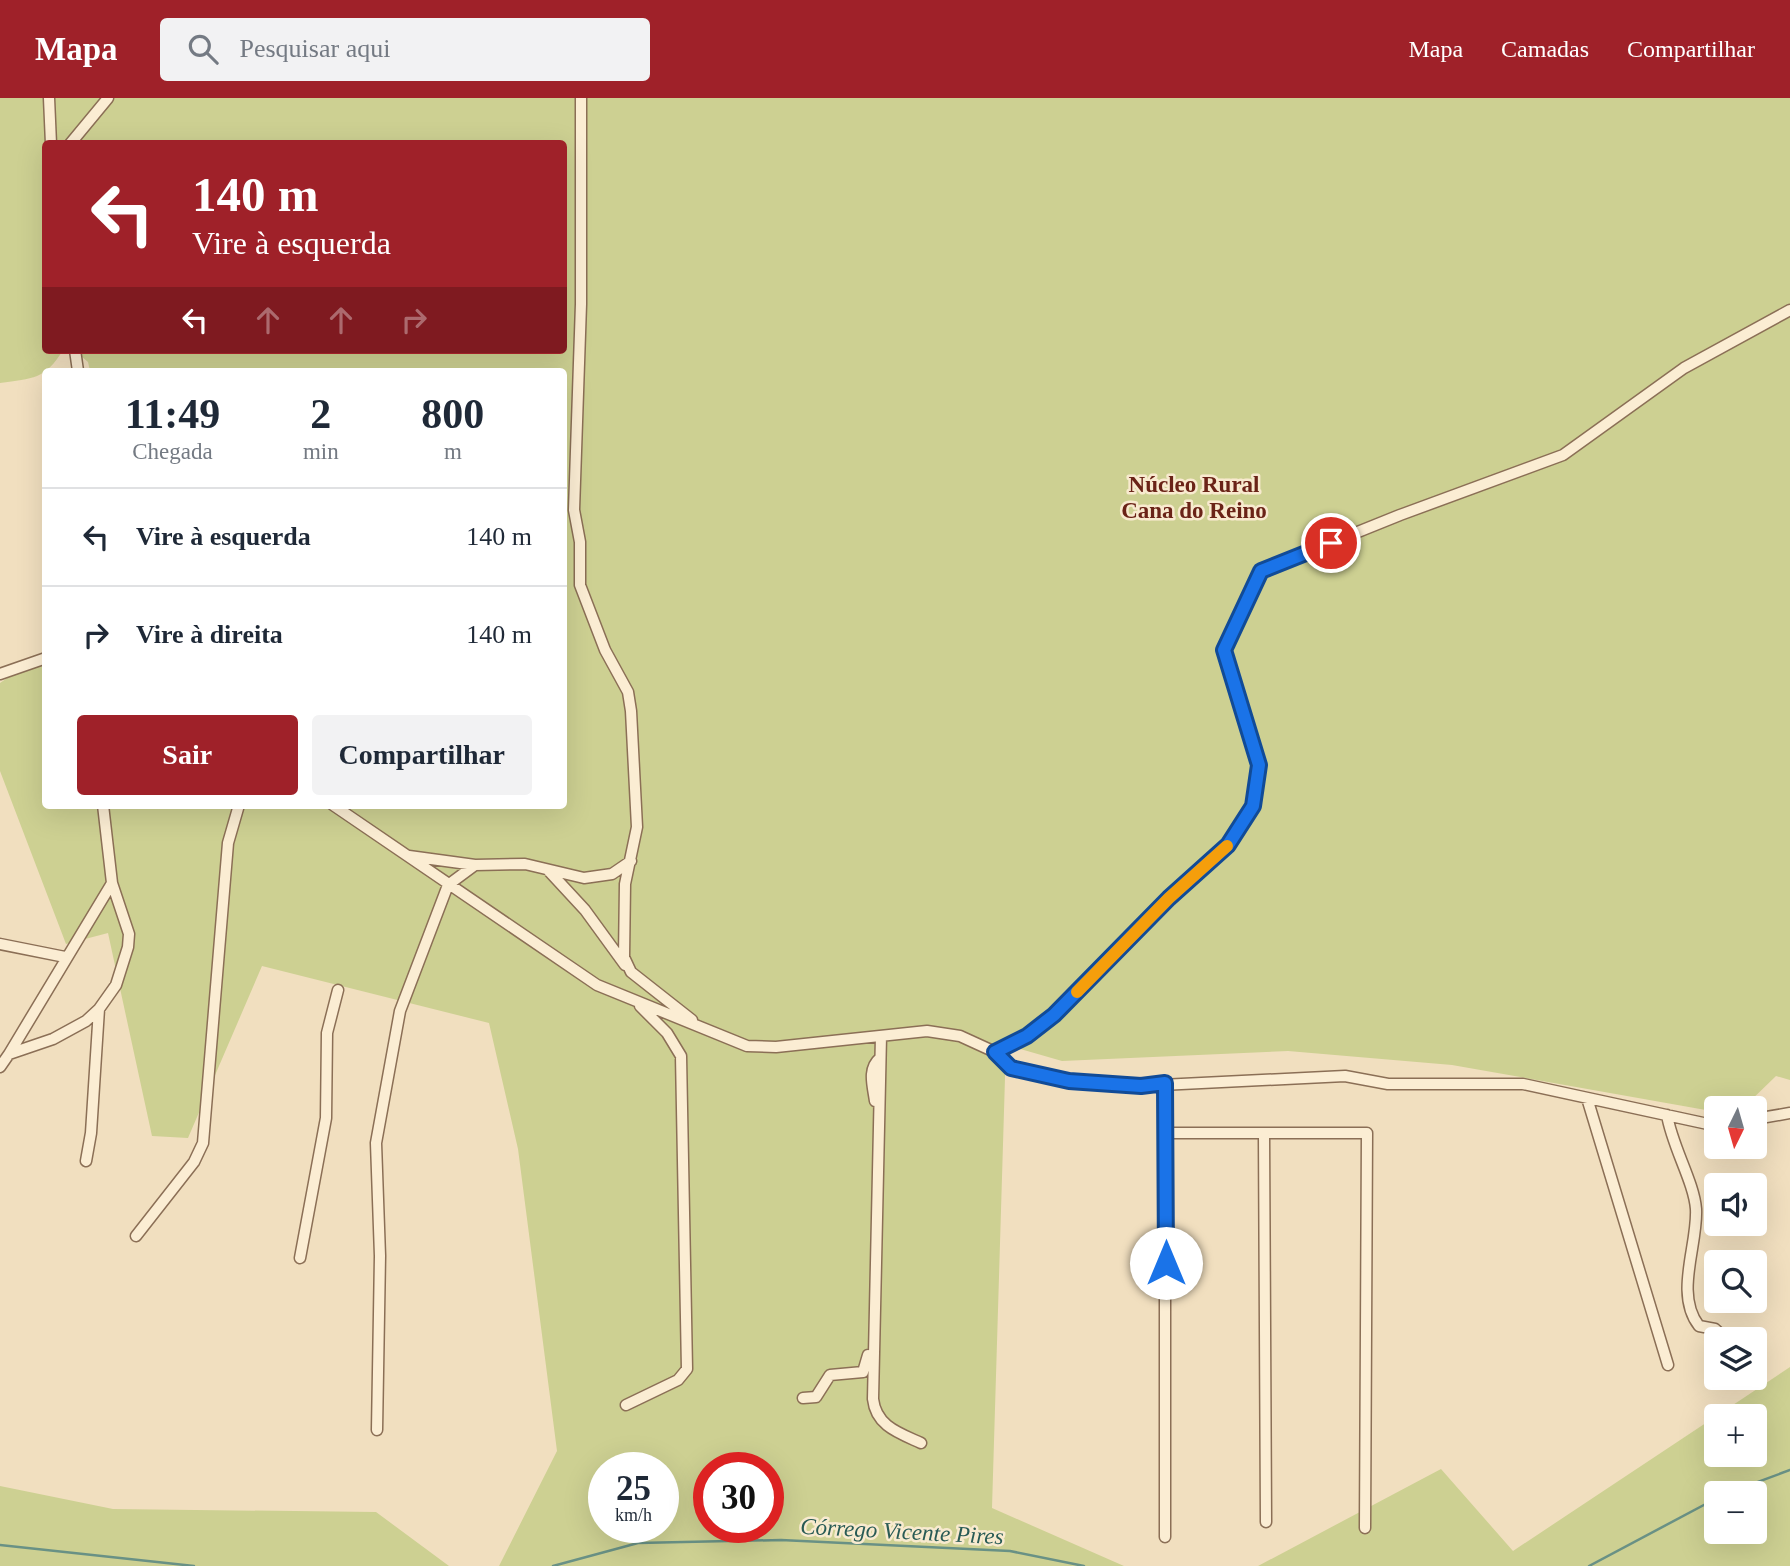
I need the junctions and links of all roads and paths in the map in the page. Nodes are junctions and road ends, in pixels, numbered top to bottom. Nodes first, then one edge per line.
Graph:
1 (49, 98) edge
2 (108, 98) edge
3 (581, 98) edge
4 (51, 140) edge
5 (73, 140) edge
6 (1790, 310) edge
7 (42, 659) edge
8 (0, 674) edge
9 (103, 809) edge
10 (238, 809) edge
11 (339, 809) edge
12 (406, 856) junction
13 (631, 861) junction
14 (475, 865) junction
15 (548, 870) junction
16 (112, 883) junction
17 (448, 885) junction
18 (0, 944) edge
19 (65, 957) junction
20 (631, 972) junction
21 (338, 990) dead end
22 (638, 1004) junction
23 (99, 1009) junction
24 (696, 1023) junction
25 (881, 1036) junction
26 (995, 1052) junction
27 (9, 1054) junction
28 (880, 1058) junction
29 (0, 1067) edge
30 (1165, 1083) junction
31 (1587, 1098) junction
32 (1790, 1113) edge
33 (1667, 1115) junction
34 (1768, 1117) edge
35 (1704, 1123) edge
36 (1165, 1133) junction
37 (1264, 1134) junction
38 (86, 1161) dead end
39 (136, 1236) dead end
40 (300, 1258) dead end
41 (1704, 1327) edge
42 (1668, 1365) dead end
43 (803, 1398) dead end
44 (626, 1405) dead end
45 (377, 1430) dead end
46 (921, 1443) dead end
47 (1266, 1522) dead end
48 (1365, 1528) dead end
49 (1165, 1537) dead end

1 - 4 street
2 - 5 street
3 - 13 street
6 - 26 street
7 - 8 street
9 - 16 street
10 - 39 street
11 - 12 street
12 - 14 street
12 - 17 street
13 - 15 street
13 - 20 street
14 - 15 street
14 - 17 street
15 - 20 street
16 - 19 street
16 - 23 street
17 - 22 street
17 - 45 street
18 - 19 street
19 - 27 street
20 - 24 street
21 - 40 street
22 - 24 street
22 - 44 street
23 - 27 street
23 - 38 street
24 - 25 street
25 - 26 street
25 - 28 street
26 - 30 street
27 - 29 street
28 - 43 street
28 - 46 street
30 - 31 street
30 - 36 street
31 - 33 street
31 - 42 street
32 - 34 street
33 - 35 street
33 - 41 street
36 - 37 street
36 - 49 street
37 - 47 street
37 - 48 street

